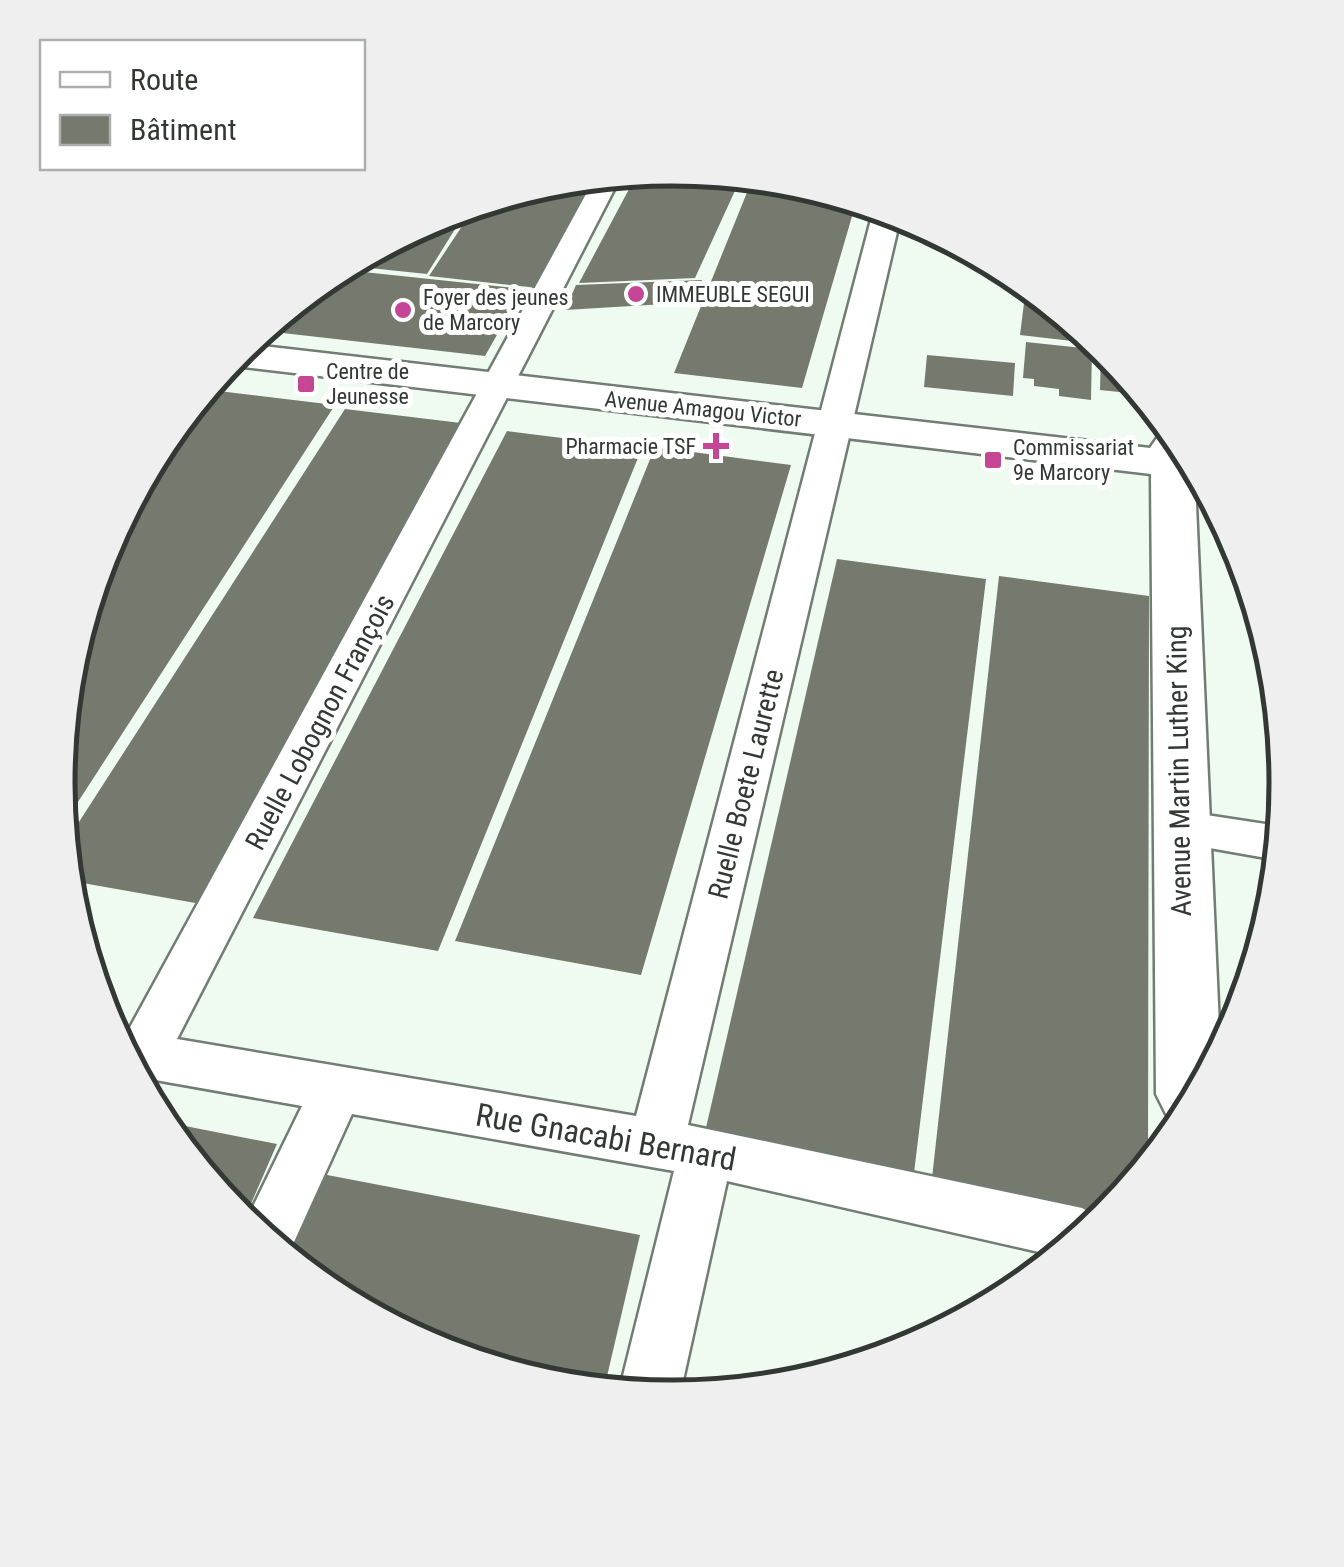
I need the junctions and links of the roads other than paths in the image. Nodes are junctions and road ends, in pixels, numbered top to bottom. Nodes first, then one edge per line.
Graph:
1 (602, 191) edge
2 (884, 226) edge
3 (254, 357) edge
4 (497, 388) junction
5 (836, 423) junction
6 (1172, 459) edge
7 (1176, 465) edge
8 (1180, 828) junction
9 (1266, 841) edge
10 (138, 1049) edge
11 (141, 1055) edge
12 (1189, 1083) edge
13 (336, 1090) junction
14 (680, 1148) junction
15 (272, 1227) edge
16 (1066, 1232) edge
17 (651, 1379) edge

1 - 4 street, Ruelle Lobognon François
2 - 5 street, Ruelle Boete Laurette
3 - 4 street, Avenue Amagou Victor
4 - 5 street, Avenue Amagou Victor
4 - 10 street, Ruelle Lobognon François
5 - 6 street, Avenue Amagou Victor
5 - 14 street, Ruelle Boete Laurette
7 - 8 street, Avenue Martin Luther King
8 - 9 street
8 - 12 street, Avenue Martin Luther King
11 - 13 street, Rue Gnacabi Bernard
13 - 14 street, Rue Gnacabi Bernard
13 - 15 street
14 - 16 street, Rue Gnacabi Bernard
14 - 17 street, Ruelle Boete Laurette

